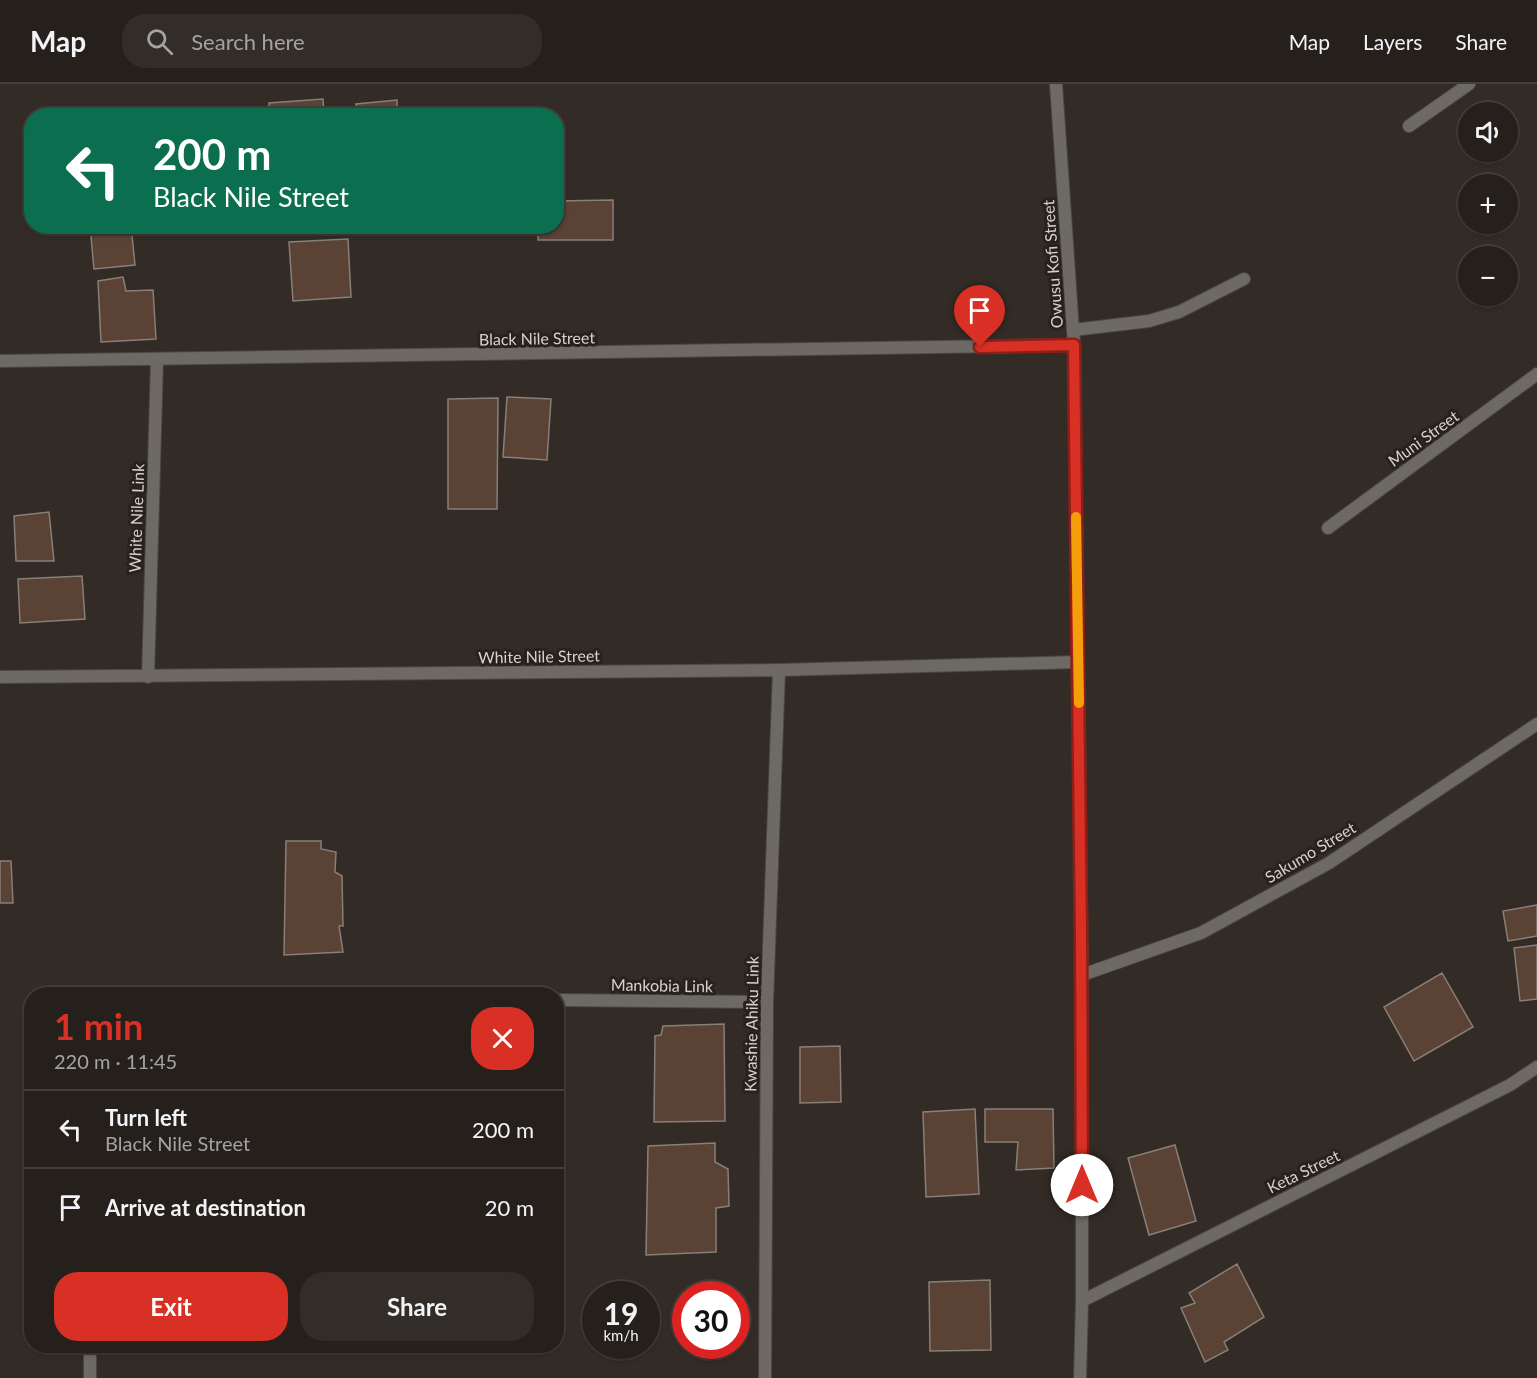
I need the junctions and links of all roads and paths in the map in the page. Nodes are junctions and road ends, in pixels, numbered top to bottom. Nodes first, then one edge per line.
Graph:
1 (1056, 84) edge
2 (1468, 84) edge
3 (1409, 126) dead end
4 (1244, 279) dead end
5 (1073, 330) junction
6 (1074, 345) junction
7 (158, 360) junction
8 (0, 361) edge
9 (1537, 374) edge
10 (1328, 528) dead end
11 (1078, 662) junction
12 (779, 670) junction
13 (0, 677) edge
14 (148, 677) junction
15 (1537, 724) edge
16 (1082, 975) junction
17 (564, 1000) edge
18 (767, 1002) junction
19 (1537, 1067) edge
20 (1082, 1301) junction
21 (90, 1353) edge
22 (90, 1378) edge
23 (765, 1378) edge
24 (1080, 1378) edge

1 - 5 street, Owusu Kofi Street
2 - 3 street
4 - 5 street
5 - 6 street, Owusu Kofi Street
6 - 7 street, Black Nile Street
6 - 11 street, Owusu Kofi Street
7 - 8 street, Black Nile Street
7 - 14 street, White Nile Link
9 - 10 street, Muni Street
11 - 12 street, White Nile Street
11 - 16 street, Owusu Kofi Street
12 - 14 street, White Nile Street
12 - 18 street, Kwashie Ahiku Link
13 - 14 street, White Nile Street
15 - 16 street, Sakumo Street
16 - 20 street, Owusu Kofi Street
17 - 18 street, Mankobia Link
18 - 23 street, Kwashie Ahiku Link
19 - 20 street, Keta Street
20 - 24 street, Owusu Kofi Street
21 - 22 street

